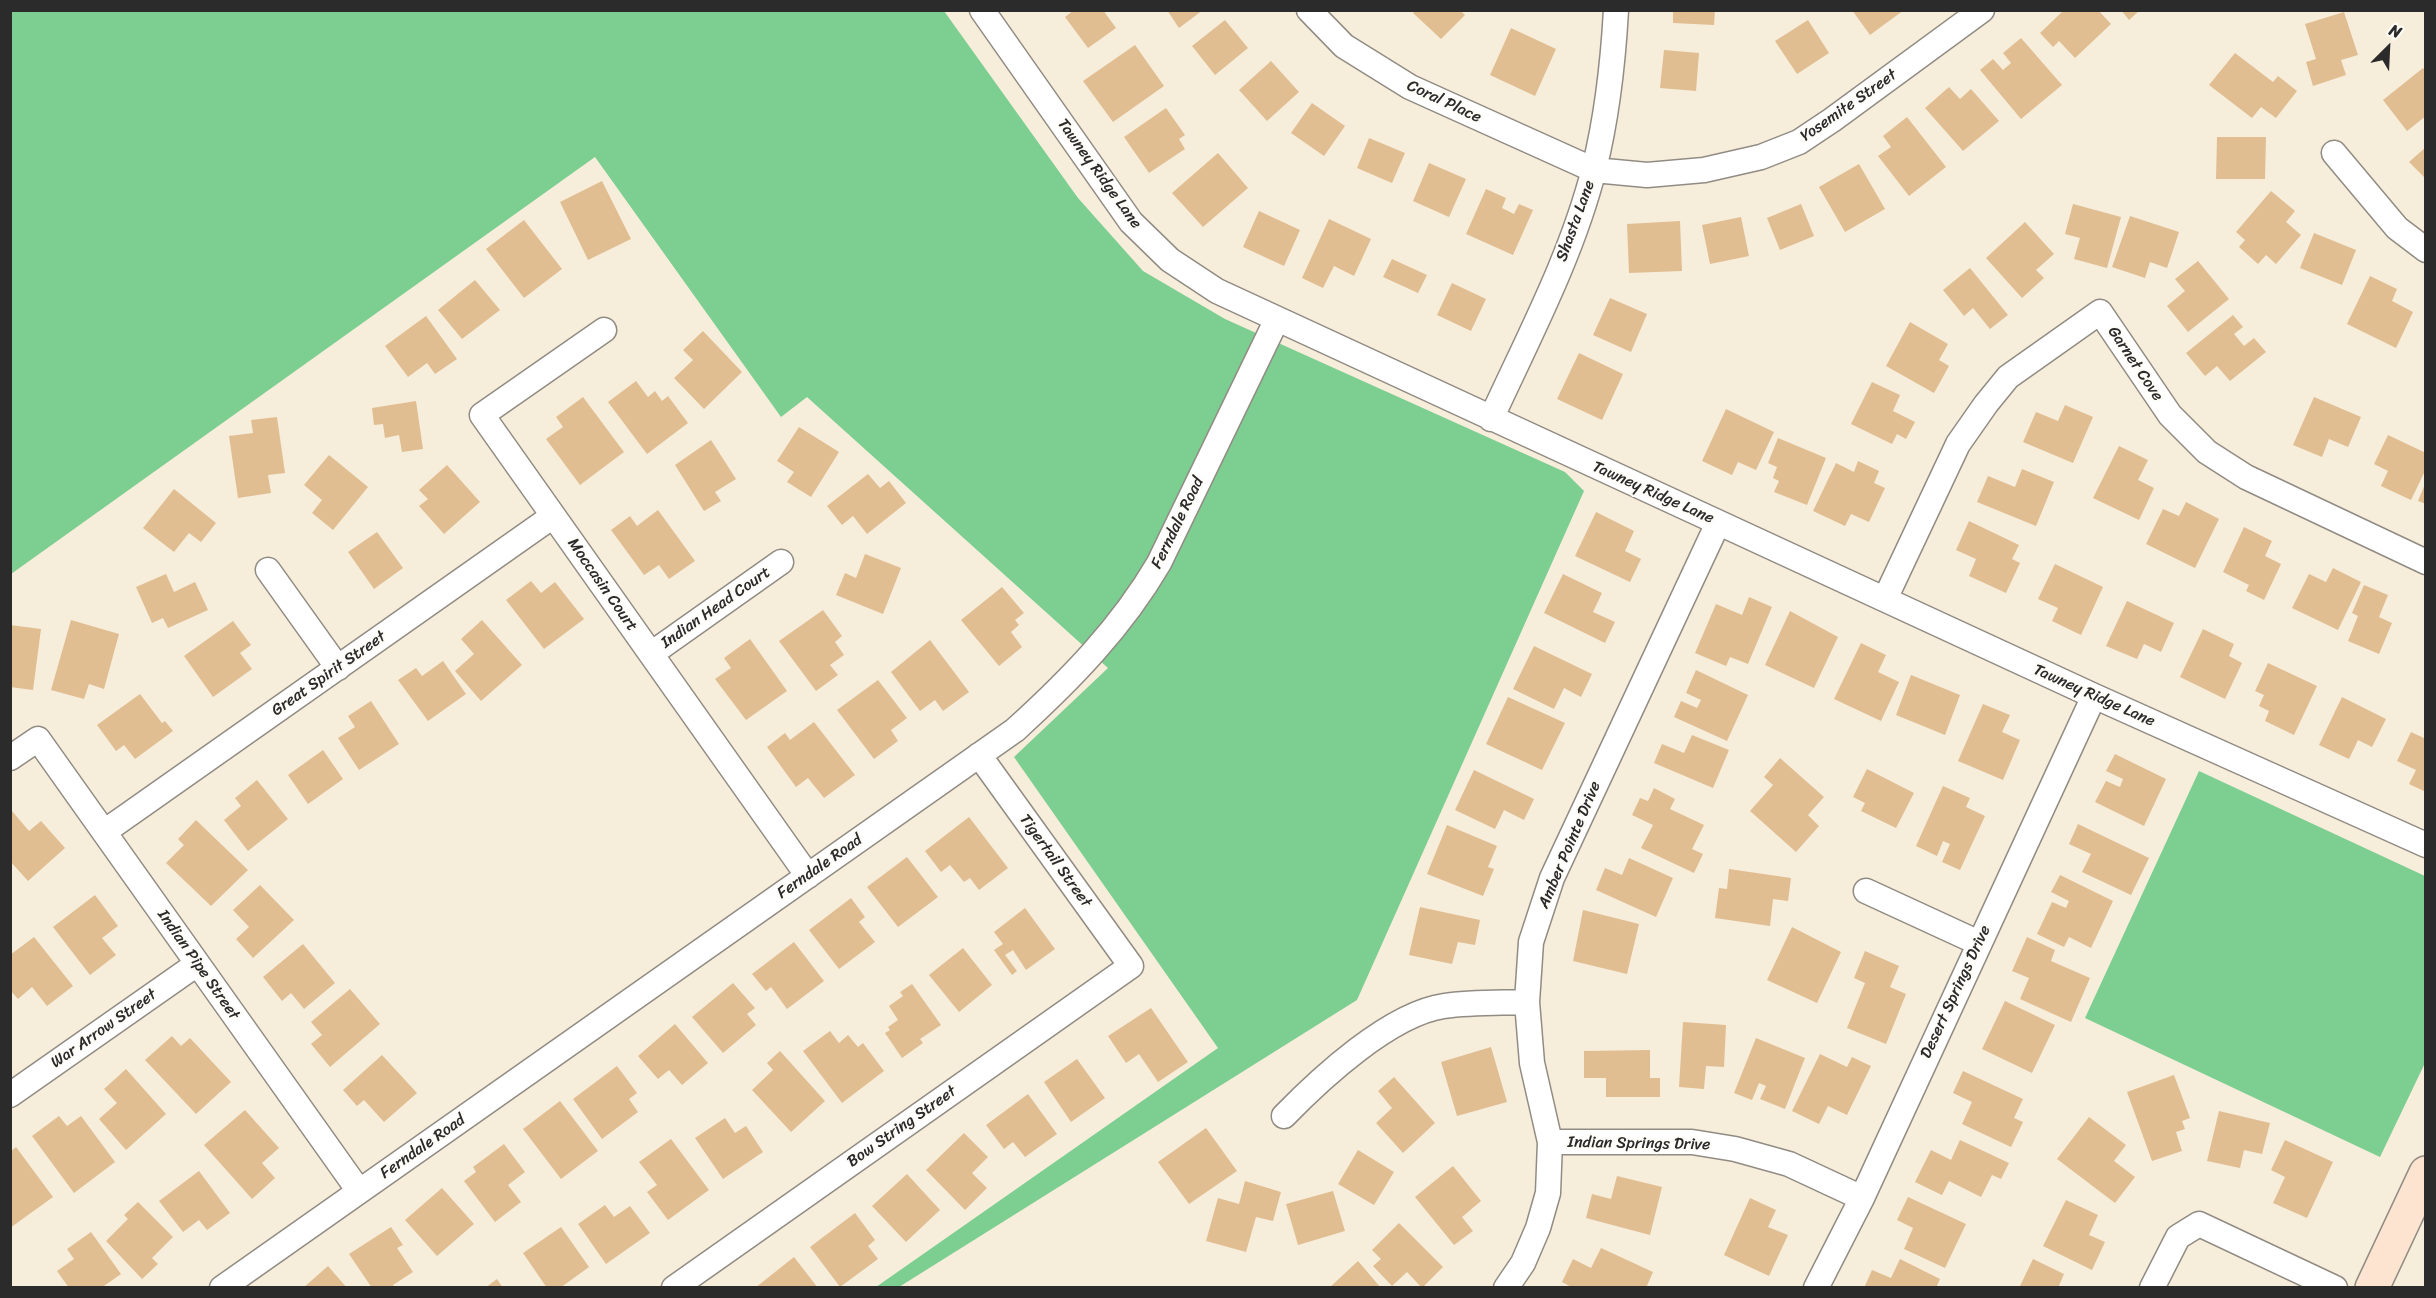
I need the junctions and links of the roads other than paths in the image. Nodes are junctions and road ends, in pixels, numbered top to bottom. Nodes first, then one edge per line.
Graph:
1 (982, 10) edge
2 (1309, 10) edge
3 (1616, 10) edge
4 (1982, 10) edge
5 (2334, 153) dead end
6 (1594, 170) junction
7 (2426, 250) edge
8 (1277, 319) junction
9 (604, 330) dead end
10 (1491, 419) junction
11 (553, 516) junction
12 (1718, 523) junction
13 (781, 562) dead end
14 (2426, 562) edge
15 (268, 570) dead end
16 (1885, 599) junction
17 (651, 654) junction
18 (338, 668) junction
19 (2094, 696) junction
20 (979, 755) junction
21 (10, 758) edge
22 (104, 832) junction
23 (2426, 845) edge
24 (808, 876) junction
25 (1866, 891) dead end
26 (1979, 943) junction
27 (197, 964) junction
28 (1131, 966) joint
29 (1527, 1002) junction
30 (10, 1095) edge
31 (1284, 1116) dead end
32 (1550, 1142) junction
33 (2426, 1173) edge
34 (359, 1191) junction
35 (1862, 1198) junction
36 (222, 1287) edge
37 (674, 1287) edge
38 (1506, 1287) edge
39 (1816, 1287) edge
40 (2152, 1287) edge
41 (2335, 1287) edge
42 (2372, 1287) edge

1 - 8 street, Tawney Ridge Lane
2 - 6 street, Coral Place
3 - 6 street, Shasta Lane
4 - 6 street, Yosemite Street
5 - 7 street
6 - 10 street, Shasta Lane
8 - 10 street, Tawney Ridge Lane
8 - 20 street, Ferndale Road
9 - 11 street, Moccasin Court
10 - 12 street, Tawney Ridge Lane
11 - 17 street, Moccasin Court
11 - 18 street, Great Spirit Street
12 - 16 street, Tawney Ridge Lane
12 - 29 street, Amber Pointe Drive
13 - 17 street, Indian Head Court
14 - 16 street, Garnet Cove
15 - 18 street
16 - 19 street, Tawney Ridge Lane
17 - 24 street, Moccasin Court
18 - 22 street, Great Spirit Street
19 - 23 street, Tawney Ridge Lane
19 - 26 street, Desert Springs Drive
20 - 24 street, Ferndale Road
20 - 28 street, Tigertail Street
21 - 22 street, Indian Pipe Street
22 - 27 street, Indian Pipe Street
24 - 34 street, Ferndale Road
25 - 26 street
26 - 35 street, Desert Springs Drive
27 - 30 street, War Arrow Street
27 - 34 street, Indian Pipe Street
28 - 37 street, Bow String Street
29 - 31 street
29 - 32 street, Amber Pointe Drive
32 - 35 street, Indian Springs Drive
32 - 38 street, Amber Pointe Drive
33 - 42 main road
34 - 36 street, Ferndale Road
35 - 39 street, Desert Springs Drive
40 - 41 street

